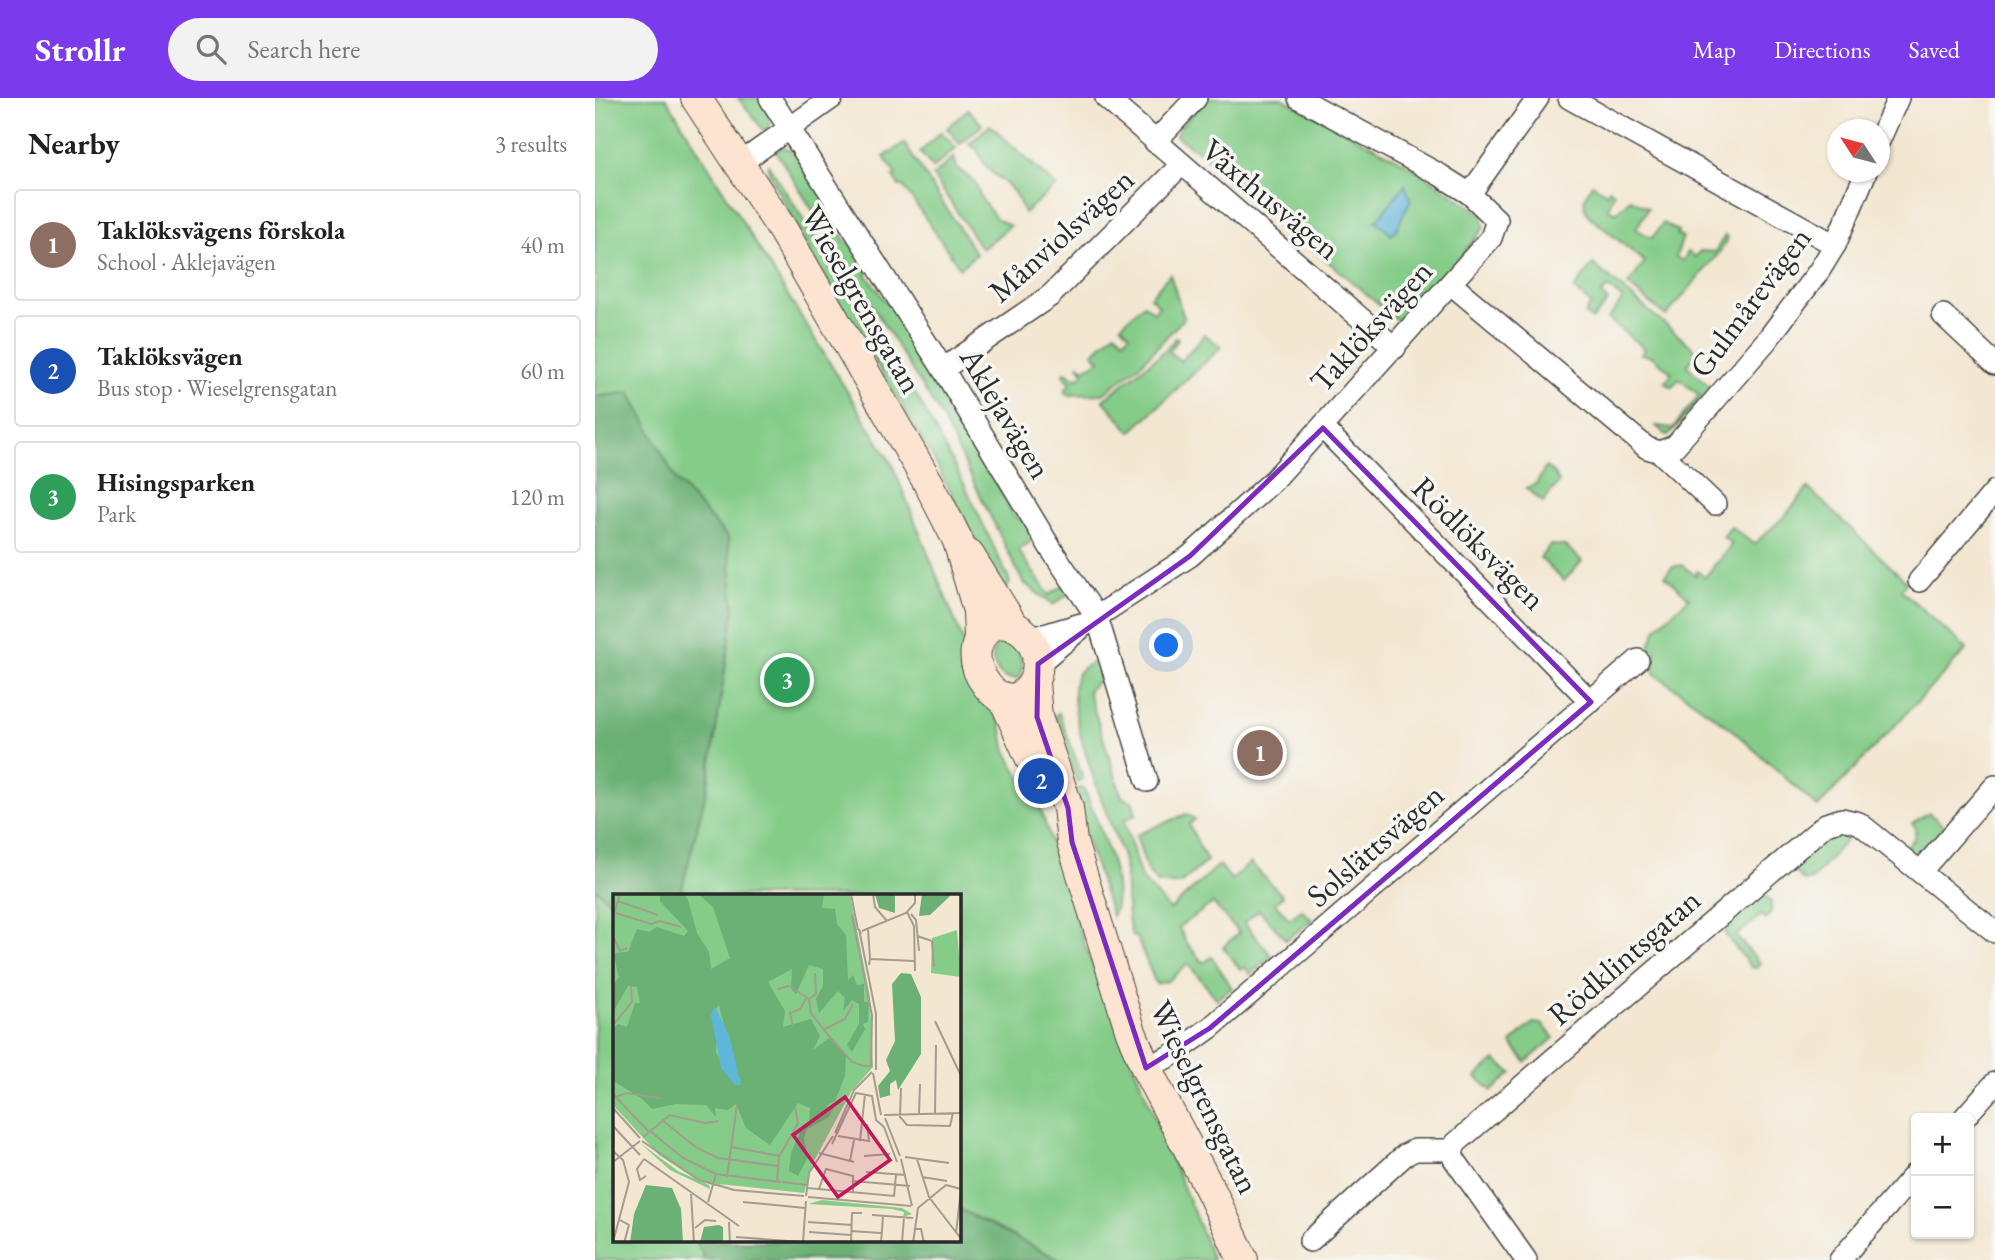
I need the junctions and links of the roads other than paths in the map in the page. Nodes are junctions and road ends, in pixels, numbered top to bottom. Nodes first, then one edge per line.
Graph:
1 (696, 98) edge
2 (770, 98) edge
3 (832, 98) edge
4 (1106, 98) edge
5 (1196, 98) edge
6 (1299, 98) edge
7 (1538, 98) edge
8 (1569, 98) edge
9 (1898, 98) edge
10 (1889, 119) edge
11 (790, 129) junction
12 (1155, 142) junction
13 (739, 164) junction
14 (1181, 165) junction
15 (1862, 182) edge
16 (1471, 194) junction
17 (1835, 245) junction
18 (1451, 284) junction
19 (1943, 315) dead end
20 (1395, 348) junction
21 (1995, 364) edge
22 (943, 369) junction
23 (1322, 428) junction
24 (1660, 452) junction
25 (1995, 491) edge
26 (1715, 505) dead end
27 (958, 541) junction
28 (1919, 581) dead end
29 (1092, 620) junction
30 (1019, 630) junction
31 (979, 637) junction
32 (1638, 660) dead end
33 (1036, 674) junction
34 (1003, 697) junction
35 (1591, 702) junction
36 (1147, 780) dead end
37 (1995, 786) edge
38 (1072, 842) junction
39 (1921, 871) junction
40 (1995, 932) edge
41 (1146, 1068) junction
42 (1995, 1083) edge
43 (1968, 1113) edge
44 (1452, 1150) junction
45 (1913, 1176) edge
46 (1310, 1241) dead end
47 (1523, 1259) edge
48 (1243, 1260) edge
49 (1840, 1260) edge

1 - 13 street, Wieselgrensgatan
2 - 11 street, Aklejavägen
3 - 11 street
4 - 12 street, Växthusvägen
5 - 12 street, Månviolsvägen
6 - 16 street
7 - 16 street
8 - 17 street
9 - 10 street
11 - 13 street
11 - 22 street, Aklejavägen
12 - 14 street, Växthusvägen
13 - 27 street, Wieselgrensgatan
14 - 20 street, Växthusvägen
14 - 22 street, Månviolsvägen
15 - 17 street, Gulmårevägen
16 - 18 street, Taklöksvägen
17 - 24 street, Gulmårevägen
18 - 20 street, Taklöksvägen
18 - 24 street
19 - 21 street
20 - 23 street, Taklöksvägen
22 - 29 street, Aklejavägen
23 - 29 street, Taklöksvägen
23 - 35 street, Rödlöksvägen
24 - 26 street
25 - 28 street
27 - 30 street, Wieselgrensgatan
27 - 31 street, Wieselgrensgatan
29 - 30 street, Taklöksvägen
29 - 33 street, Taklöksvägen
29 - 36 street, Aklejavägen
30 - 31 street
30 - 33 street, Wieselgrensgatan
31 - 34 street, Wieselgrensgatan
32 - 35 street, Solslättsvägen
33 - 34 street
33 - 38 street, Wieselgrensgatan
34 - 38 street, Wieselgrensgatan
35 - 41 street, Solslättsvägen
37 - 39 street
38 - 41 street, Wieselgrensgatan
39 - 40 street
39 - 44 street, Rödklintsgatan
41 - 48 street, Wieselgrensgatan
42 - 43 street
44 - 46 street
44 - 47 street
45 - 49 street

